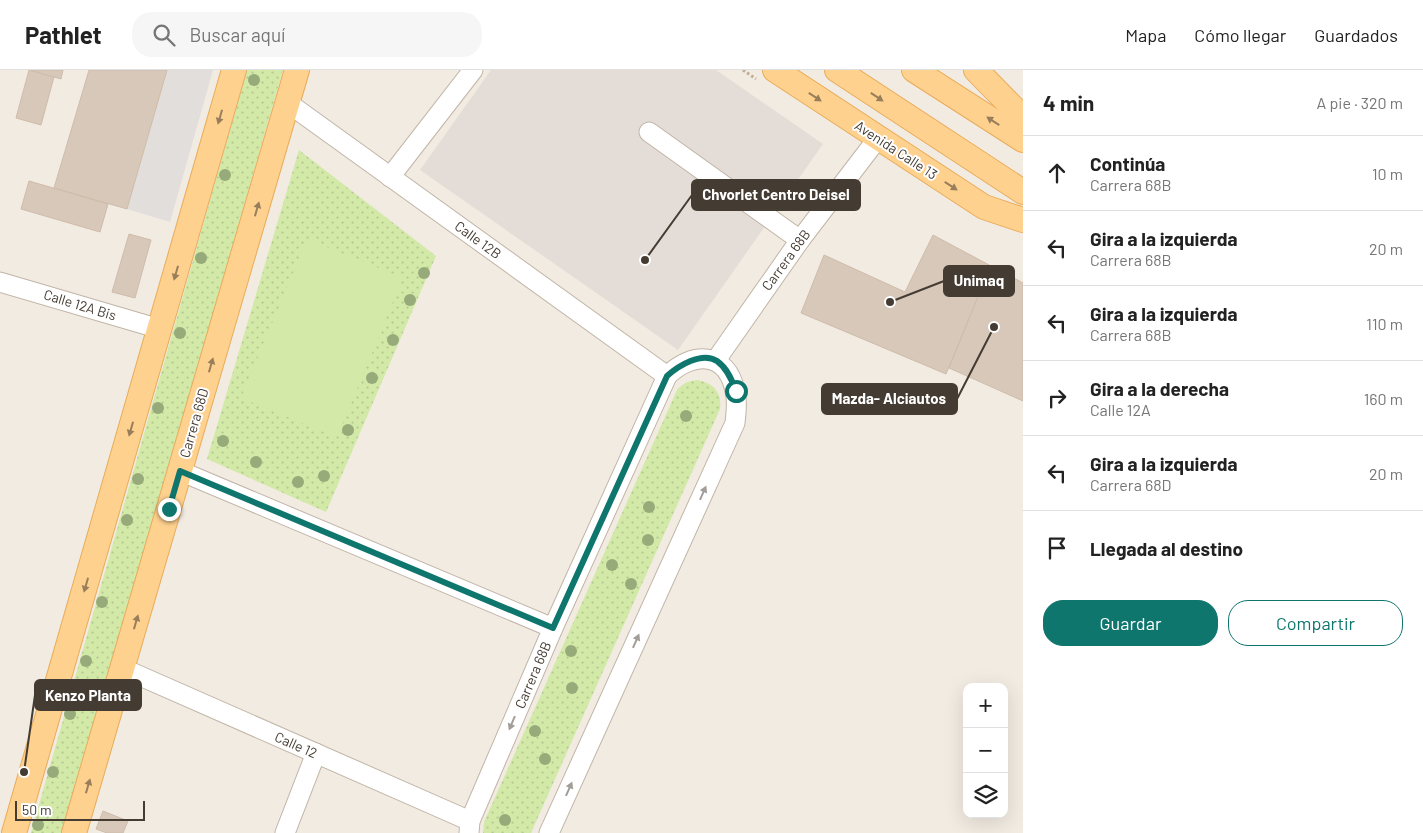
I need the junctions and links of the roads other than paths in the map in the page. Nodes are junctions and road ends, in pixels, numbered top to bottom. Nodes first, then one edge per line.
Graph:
1 (234, 70) edge
2 (297, 70) edge
3 (473, 70) edge
4 (837, 70) edge
5 (914, 70) edge
6 (936, 70) edge
7 (978, 70) edge
8 (781, 73) edge
9 (1023, 99) edge
10 (964, 102) junction
11 (288, 103) junction
12 (1023, 118) edge
13 (649, 132) dead end
14 (878, 138) junction
15 (1023, 140) edge
16 (390, 177) junction
17 (1023, 192) edge
18 (984, 207) junction
19 (1023, 220) edge
20 (1023, 234) edge
21 (800, 240) junction
22 (0, 282) edge
23 (160, 329) junction
24 (716, 360) junction
25 (667, 376) junction
26 (180, 471) junction
27 (553, 628) junction
28 (122, 668) junction
29 (316, 754) junction
30 (470, 827) edge
31 (14, 833) edge
32 (74, 833) edge
33 (285, 833) edge
34 (549, 833) edge

1 -> 23 main road
2 - 11 main road, Carrera 68D
3 - 16 street
4 -> 17 main road
5 - 10 main road
6 - 10 main road
7 - 9 main road
7 - 12 main road
8 -> 14 main road, Avenida Calle 13
15 -> 10 main road
11 - 16 street, Calle 12B
26 -> 11 main road, Carrera 68D
13 - 21 street
14 -> 18 main road, Avenida Calle 13
14 - 21 street, Carrera 68B
16 - 25 street, Calle 12B
18 - 19 main road, Avenida Calle 13
18 - 20 main road
21 - 24 street, Carrera 68B
22 - 23 street, Calle 12A Bis
23 -> 31 main road
24 - 25 street
34 -> 24 street
25 - 27 street, Carrera 68B
26 - 27 street
28 -> 26 main road, Carrera 68D
27 -> 30 street, Carrera 68B
28 - 29 street, Calle 12
32 -> 28 main road, Carrera 68D
29 - 30 street, Calle 12
29 - 33 street

